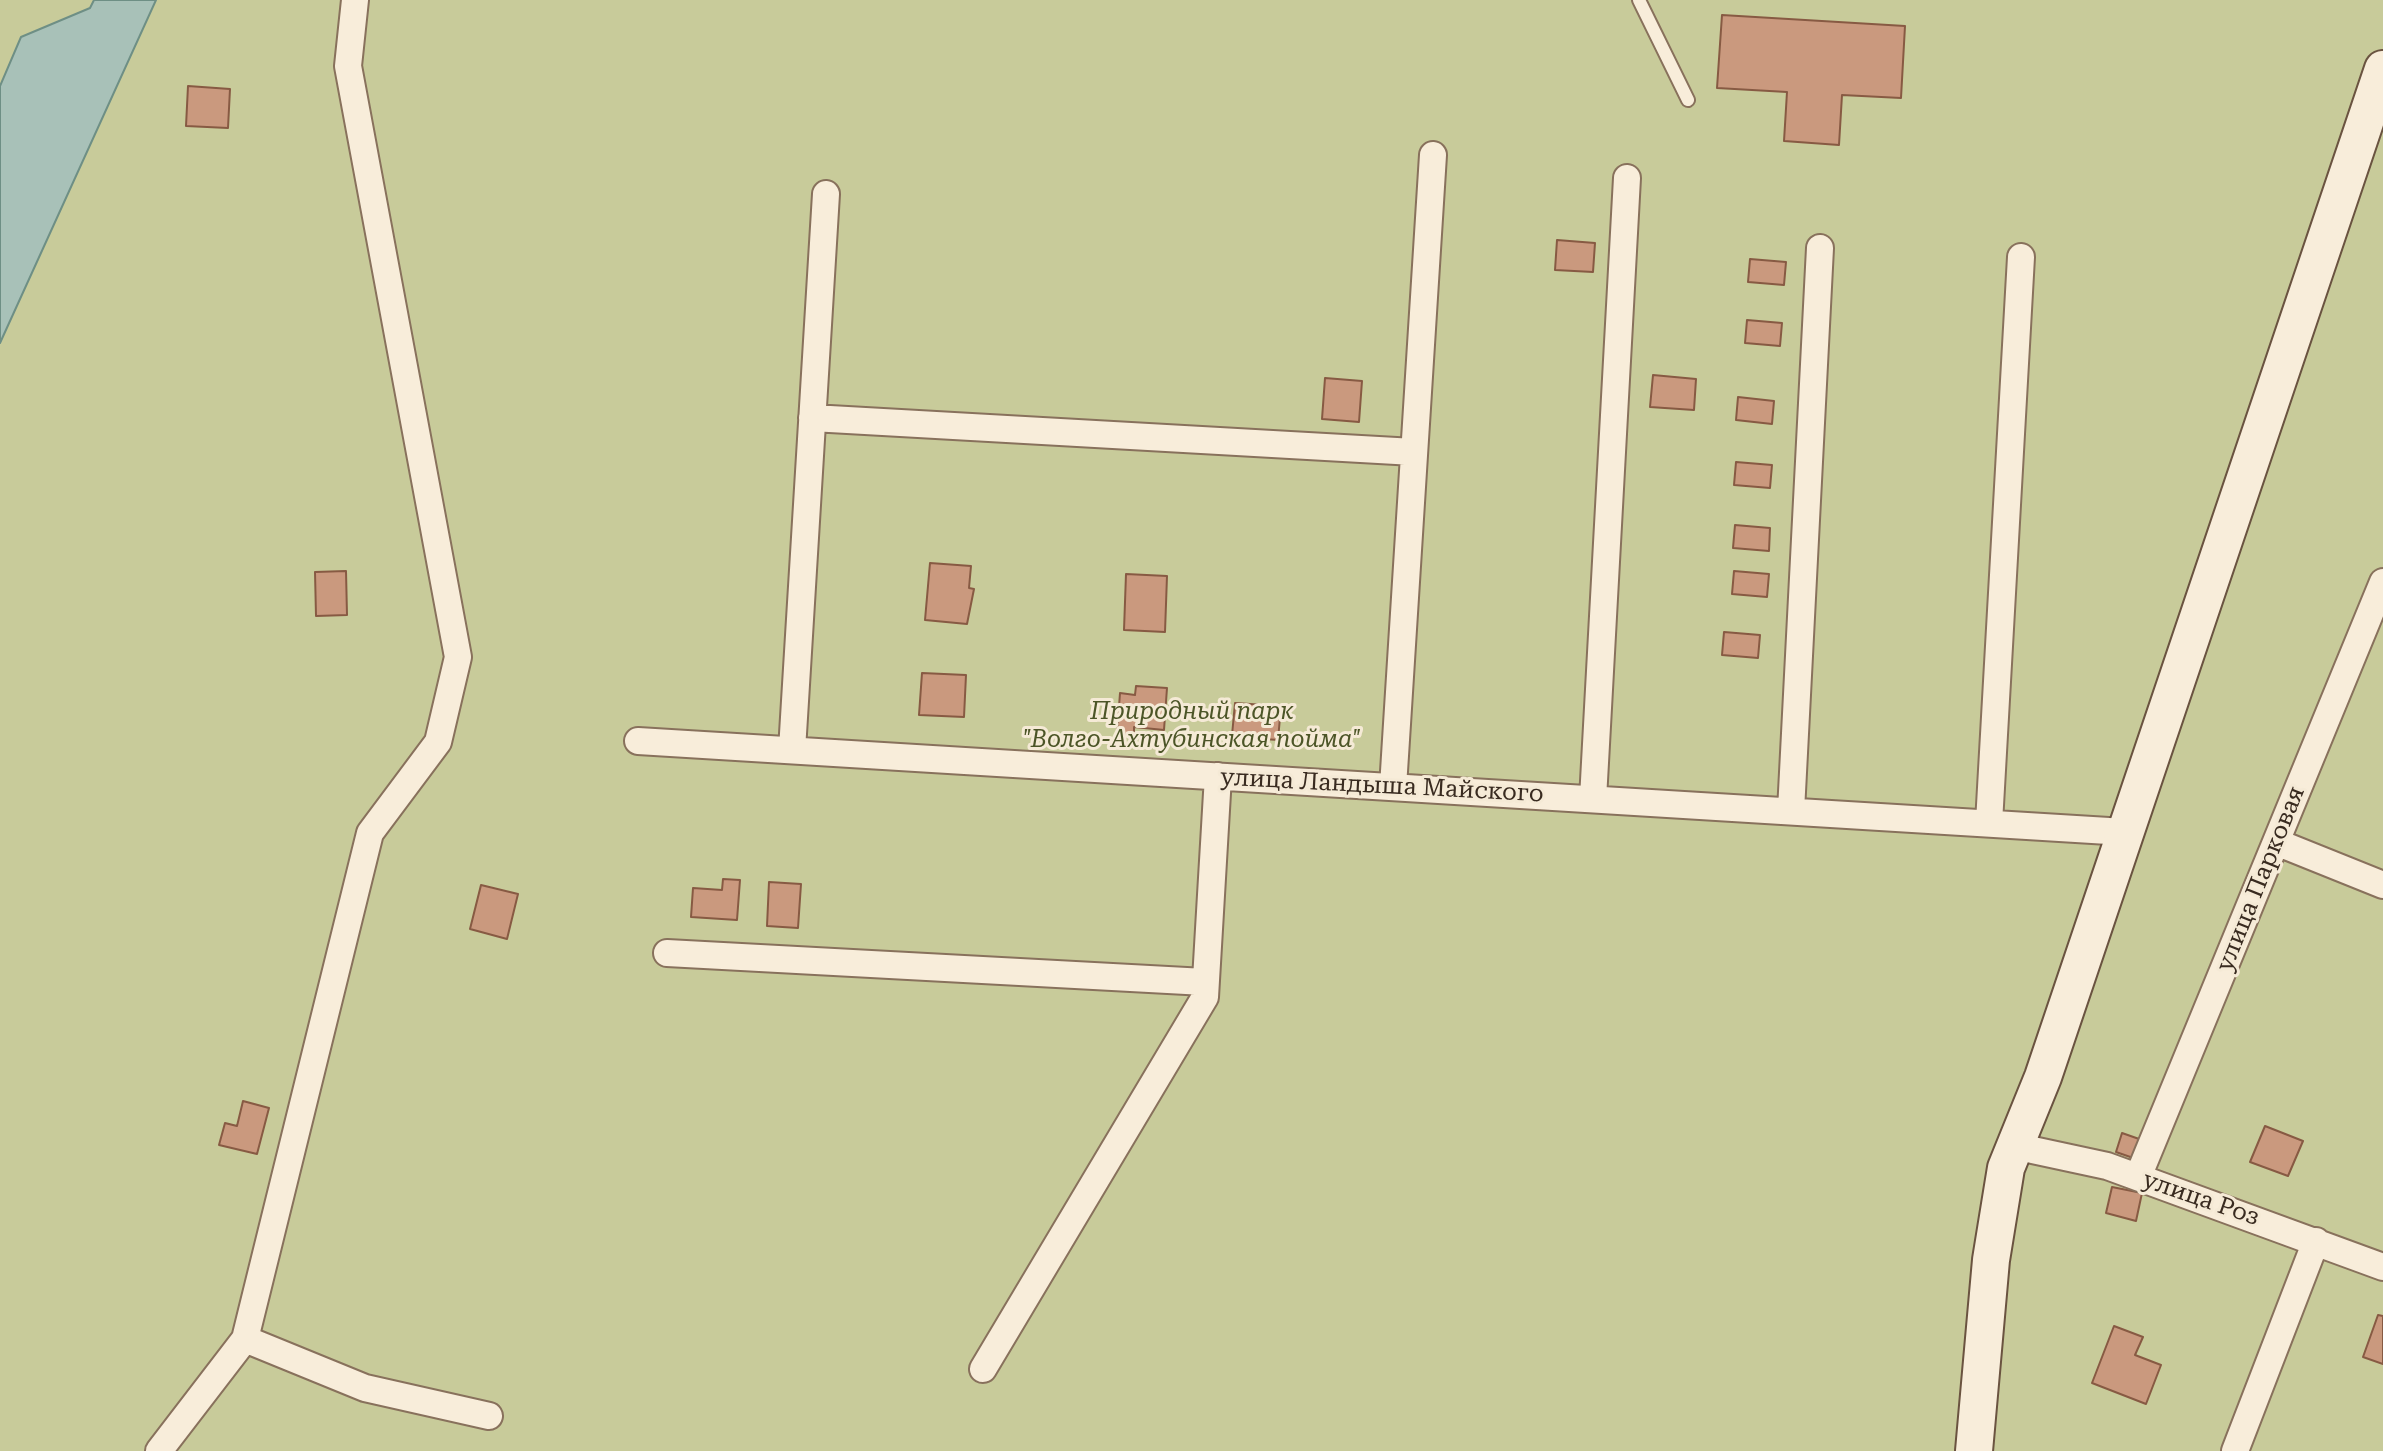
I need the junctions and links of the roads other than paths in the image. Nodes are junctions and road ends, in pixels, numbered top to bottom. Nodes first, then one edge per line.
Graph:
1 (355, 0) edge
2 (1639, 0) edge
3 (2383, 69) edge
4 (1688, 100) dead end
5 (1433, 155) dead end
6 (1627, 178) dead end
7 (826, 194) dead end
8 (1820, 248) dead end
9 (2021, 257) dead end
10 (812, 418) junction
11 (1414, 452) junction
12 (2383, 582) edge
13 (638, 741) dead end
14 (792, 750) junction
15 (1218, 776) junction
16 (1393, 787) junction
17 (1593, 799) junction
18 (1791, 811) junction
19 (1989, 823) junction
20 (2125, 832) junction
21 (2276, 842) junction
22 (2383, 885) edge
23 (667, 953) dead end
24 (1205, 982) junction
25 (2014, 1146) junction
26 (2138, 1177) junction
27 (2316, 1241) junction
28 (2383, 1267) edge
29 (245, 1339) junction
30 (983, 1369) dead end
31 (489, 1416) dead end
32 (159, 1451) edge
33 (1974, 1451) edge
34 (2235, 1451) edge

1 - 29 street
2 - 4 lane
3 - 20 street
5 - 11 street
6 - 17 street
7 - 10 street
8 - 18 street
9 - 19 street
10 - 11 street
10 - 14 street
11 - 16 street
12 - 21 street, улица Парковая
13 - 14 street, улица Ландыша Майского
14 - 15 street, улица Ландыша Майского
15 - 16 street, улица Ландыша Майского
15 - 24 street
16 - 17 street, улица Ландыша Майского
17 - 18 street, улица Ландыша Майского
18 - 19 street, улица Ландыша Майского
19 - 20 street, улица Ландыша Майского
20 - 25 street
21 - 22 street
21 - 26 street, улица Парковая
23 - 24 street
24 - 30 street
25 - 26 street, улица Роз
25 - 33 street
26 - 27 street, улица Роз
27 - 28 street, улица Роз
27 - 34 street
29 - 31 street
29 - 32 street

